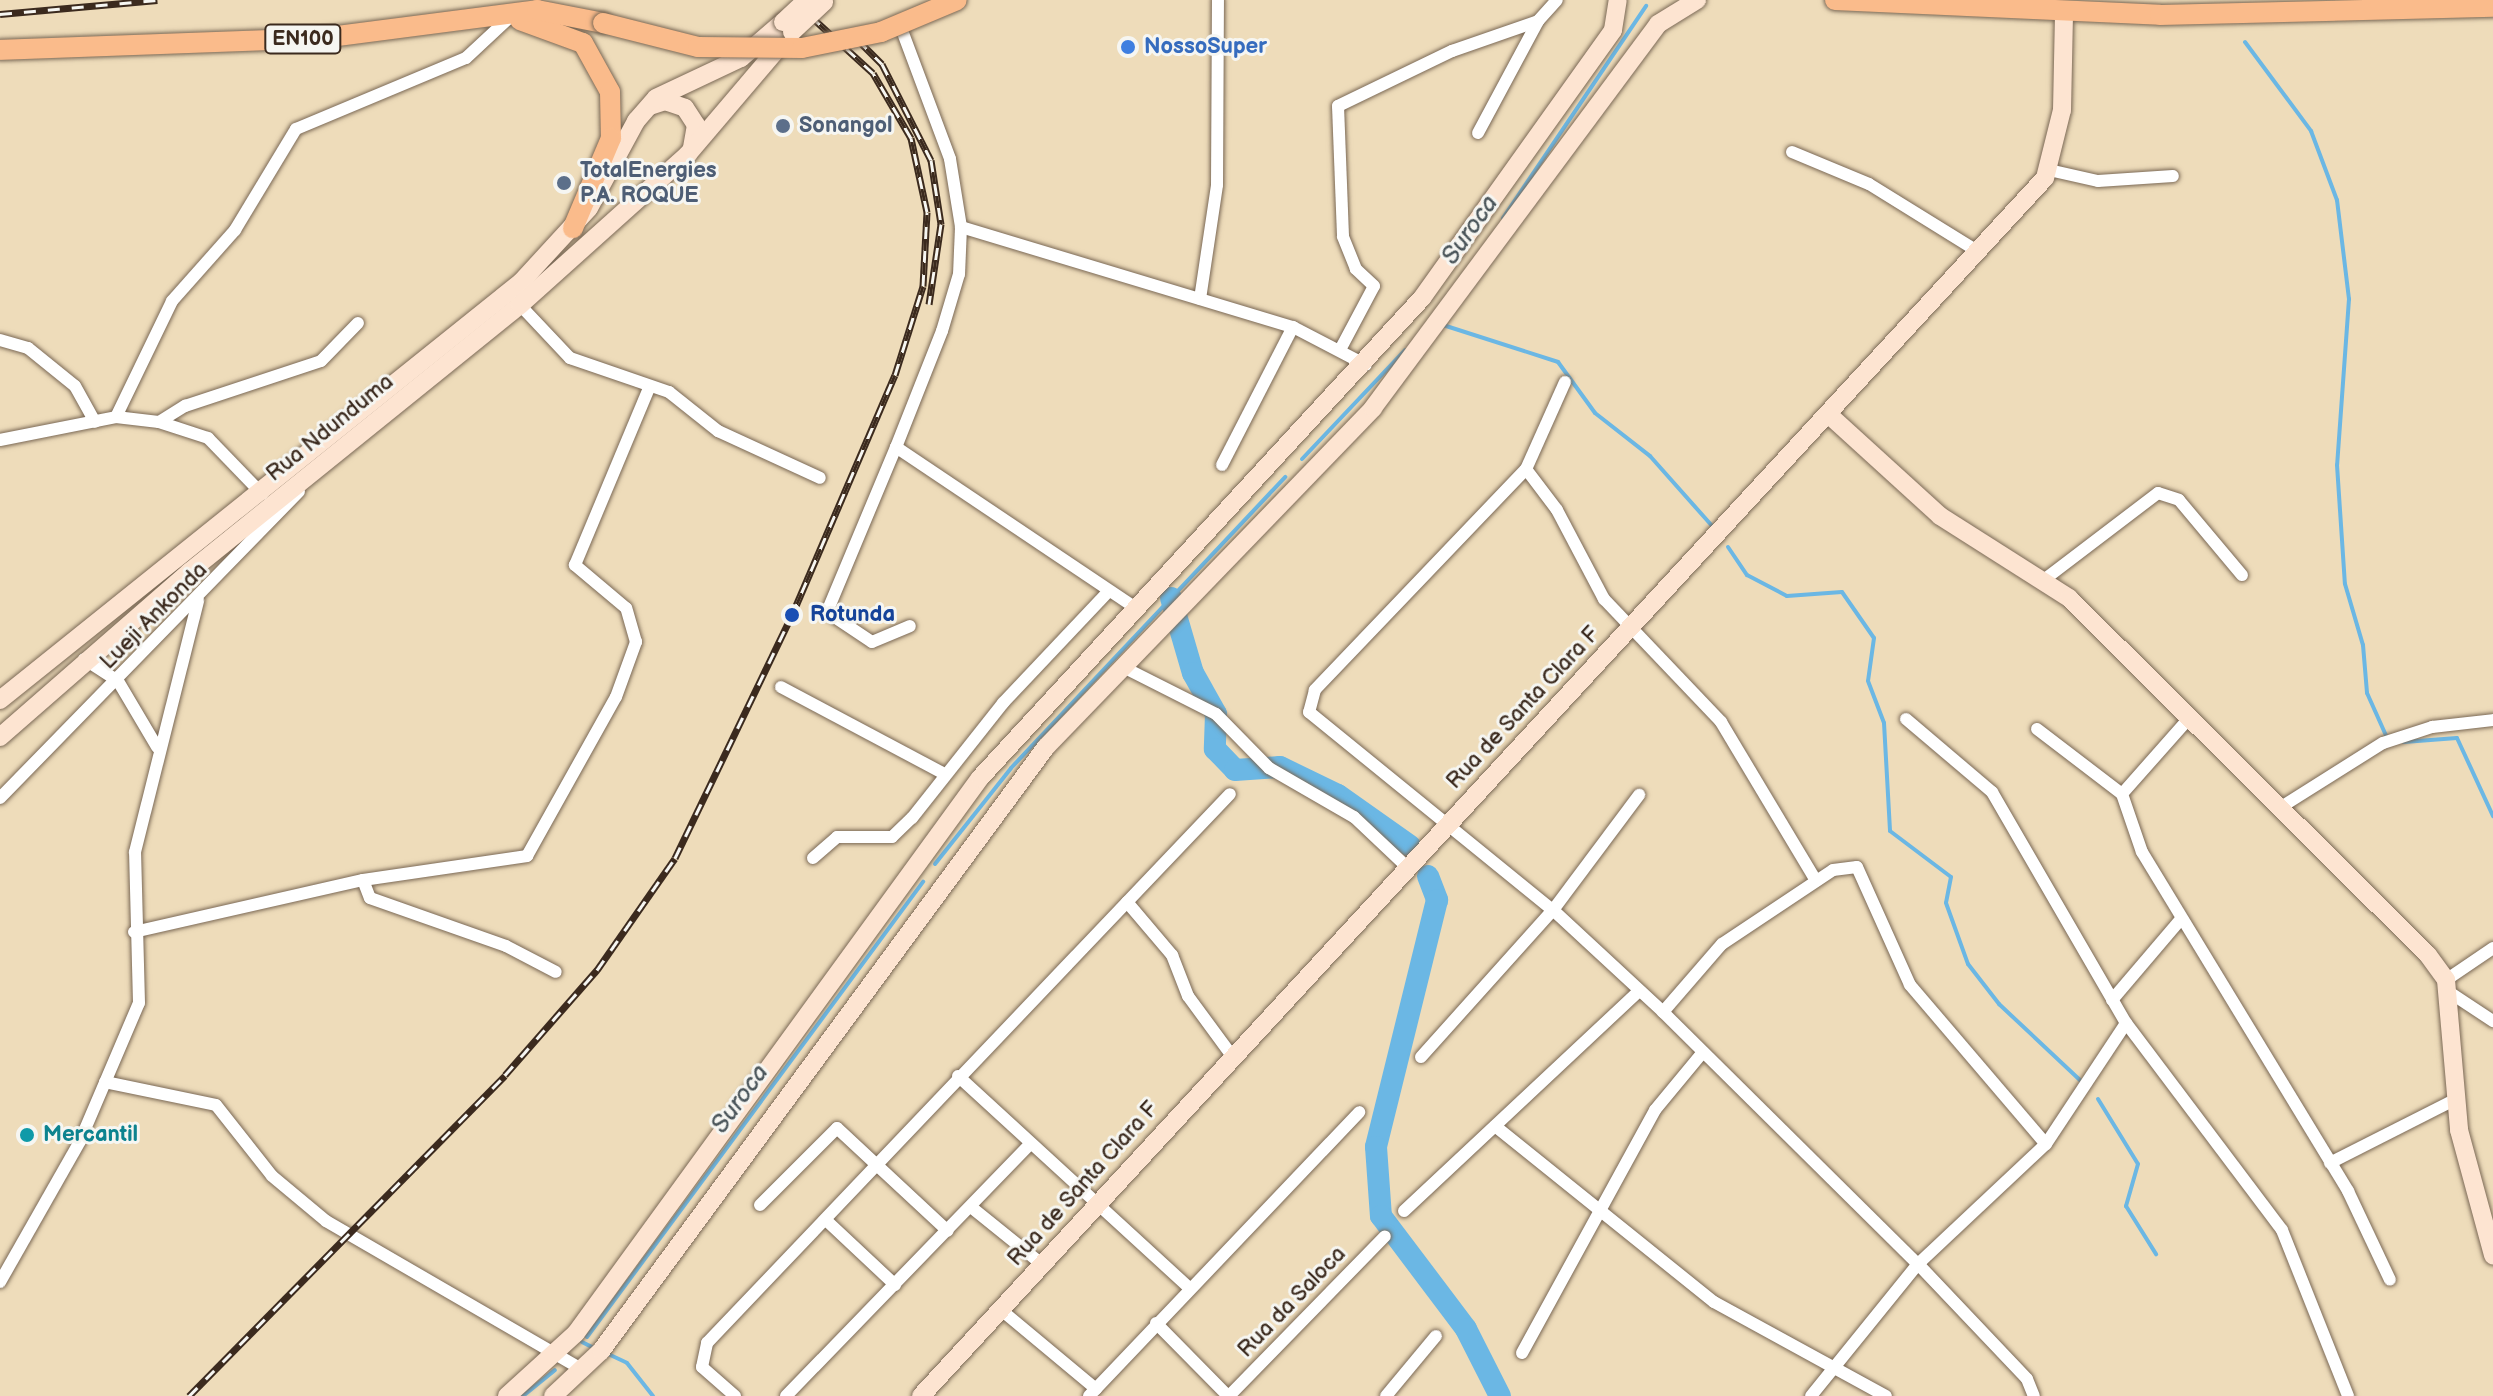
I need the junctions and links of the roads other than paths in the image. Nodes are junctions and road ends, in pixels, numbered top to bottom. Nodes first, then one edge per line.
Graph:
1 (957, 0) edge
2 (1218, 0) edge
3 (1557, 0) edge
4 (1618, 0) edge
5 (1697, 0) edge
6 (1835, 0) edge
7 (819, 1) edge
8 (2493, 7) edge
9 (2064, 11) junction
10 (476, 17) junction
11 (508, 19) junction
12 (1538, 21) junction
13 (900, 25) junction
14 (788, 27) junction
15 (0, 50) edge
16 (646, 108) junction
17 (1478, 133) dead end
18 (1792, 152) dead end
19 (688, 154) junction
20 (2049, 170) junction
21 (2173, 176) dead end
22 (961, 227) junction
23 (573, 228) junction
24 (1977, 251) junction
25 (1200, 299) junction
26 (520, 305) junction
27 (358, 323) dead end
28 (1293, 327) junction
29 (0, 340) edge
30 (1341, 348) junction
31 (1366, 365) junction
32 (1565, 382) dead end
33 (649, 388) junction
34 (1828, 414) junction
35 (116, 417) junction
36 (95, 422) junction
37 (159, 422) junction
38 (0, 440) edge
39 (896, 447) junction
40 (332, 457) junction
41 (1280, 457) junction
42 (1222, 465) dead end
43 (1526, 469) junction
44 (820, 478) dead end
45 (1304, 479) junction
46 (262, 494) junction
47 (2242, 575) dead end
48 (2045, 579) junction
49 (1108, 592) junction
50 (198, 601) junction
51 (1137, 609) junction
52 (910, 626) dead end
53 (1631, 628) junction
54 (84, 659) junction
55 (1123, 667) junction
56 (118, 681) junction
57 (781, 687) dead end
58 (0, 700) edge
59 (2191, 716) junction
60 (1906, 719) dead end
61 (2493, 720) edge
62 (2037, 729) dead end
63 (0, 737) edge
64 (157, 747) junction
65 (943, 773) junction
66 (1230, 794) dead end
67 (2122, 794) junction
68 (1639, 795) dead end
69 (0, 798) edge
70 (2278, 809) junction
71 (1445, 826) junction
72 (813, 858) dead end
73 (913, 867) junction
74 (1407, 867) junction
75 (363, 880) junction
76 (1816, 881) junction
77 (942, 885) junction
78 (1127, 902) junction
79 (1553, 910) junction
80 (2180, 920) junction
81 (134, 932) junction
82 (2493, 948) edge
83 (556, 972) dead end
84 (2447, 986) junction
85 (1639, 991) junction
86 (2112, 1000) junction
87 (1663, 1012) junction
88 (2493, 1021) edge
89 (2126, 1023) junction
90 (1703, 1052) junction
91 (1232, 1056) junction
92 (1421, 1057) dead end
93 (958, 1076) junction
94 (105, 1082) junction
95 (2456, 1099) junction
96 (1359, 1112) dead end
97 (1495, 1126) junction
98 (1030, 1144) junction
99 (2046, 1144) junction
100 (2330, 1163) junction
101 (879, 1165) junction
102 (1096, 1204) junction
103 (760, 1205) dead end
104 (971, 1207) junction
105 (1404, 1211) dead end
106 (1597, 1211) junction
107 (828, 1222) junction
108 (948, 1231) junction
109 (1385, 1236) dead end
110 (2493, 1255) edge
111 (1918, 1264) junction
112 (1043, 1265) junction
113 (2390, 1280) dead end
114 (0, 1282) edge
115 (895, 1285) junction
116 (1189, 1288) junction
117 (1000, 1309) junction
118 (1156, 1323) junction
119 (1436, 1336) dead end
120 (1522, 1353) dead end
121 (557, 1354) junction
122 (1833, 1365) junction
123 (583, 1370) junction
124 (1093, 1392) edge
125 (507, 1396) edge
126 (553, 1396) edge
127 (735, 1396) edge
128 (786, 1396) edge
129 (921, 1396) edge
130 (1228, 1396) edge
131 (1386, 1396) edge
132 (1811, 1396) edge
133 (1886, 1396) edge
134 (2034, 1396) edge
135 (2348, 1396) edge

1 - 13 main road, EN100, bridge
2 - 25 street
3 - 12 street
4 - 31 main road
5 - 45 main road
6 - 9 main road
7 - 14 main road, bridge
8 - 9 main road
9 - 20 main road
10 - 11 main road
10 - 13 main road, EN100, bridge
10 - 15 main road, EN100
11 - 23 main road
11 - 35 street
12 - 17 street
12 - 30 street
13 - 22 street
14 - 16 main road
14 - 19 main road, Rua Ndunduma
16 - 19 main road
16 - 23 main road, Rua Ndunduma
18 - 24 street
19 - 26 main road, Rua Ndunduma
20 - 21 street
20 - 24 main road, Rua de Santa Clara F
22 - 25 street
22 - 39 street
23 - 46 main road, Rua Ndunduma
24 - 34 main road, Rua de Santa Clara F
25 - 28 street
26 - 33 street
26 - 40 main road, Rua Ndunduma
27 - 37 street
28 - 30 street
28 - 42 street
29 - 36 street
30 - 31 street
31 - 41 main road
32 - 43 street
33 - 44 street
33 - 75 street
34 - 48 main road
34 - 53 main road, Rua de Santa Clara F
35 - 36 street
35 - 37 street
36 - 38 street
37 - 46 street
39 - 49 street
39 - 52 street
40 - 50 street, Lueji Ankonda
40 - 54 main road, Rua Ndunduma
41 - 45 main road
41 - 51 main road
43 - 53 street
43 - 71 street
45 - 55 main road
46 - 58 main road, Rua Ndunduma
47 - 48 street
48 - 59 main road
49 - 51 street
49 - 65 street
50 - 56 street, Lueji Ankonda
50 - 64 street
51 - 73 main road
53 - 71 main road, Rua de Santa Clara F
53 - 76 street
54 - 56 street
54 - 63 main road, Rua Ndunduma
55 - 74 street
55 - 77 main road
56 - 64 street
56 - 69 street, Lueji Ankonda
57 - 65 street
59 - 67 street
59 - 70 main road
60 - 86 street
61 - 70 street
62 - 67 street
64 - 81 street
65 - 72 street
66 - 78 street
67 - 80 street
68 - 79 street
70 - 84 main road
71 - 74 main road, Rua de Santa Clara F
71 - 79 street
73 - 77 main road
73 - 121 main road
74 - 91 main road, Rua de Santa Clara F
75 - 81 street
75 - 83 street
76 - 87 street
76 - 99 street
77 - 123 main road
78 - 91 street
78 - 93 street
79 - 85 street
79 - 92 street
80 - 86 street
80 - 100 street
81 - 94 street
82 - 84 street
84 - 88 street
84 - 95 main road
85 - 87 street
85 - 97 street
86 - 89 street
87 - 90 street
89 - 99 street
89 - 135 street
90 - 106 street
90 - 111 street
91 - 102 main road, Rua de Santa Clara F
93 - 98 street
93 - 101 street
94 - 114 street
94 - 121 street
95 - 100 street
95 - 110 main road
96 - 116 street
97 - 105 street
97 - 106 street
98 - 102 street
98 - 104 street
99 - 111 street
100 - 113 street
101 - 103 street
101 - 107 street
101 - 108 street
102 - 112 main road, Rua de Santa Clara F
102 - 116 street
104 - 108 street
104 - 112 street
106 - 120 street
106 - 122 street
107 - 115 street
107 - 127 street
108 - 115 street
109 - 130 street, Rua da Saloca
111 - 122 street
111 - 134 street
112 - 117 main road, Rua de Santa Clara F
115 - 128 street
116 - 118 street
117 - 124 street
117 - 129 main road, Rua de Santa Clara F
118 - 124 street
118 - 130 street
119 - 131 street
121 - 123 street
121 - 125 main road
122 - 132 street
122 - 133 street
123 - 126 main road

